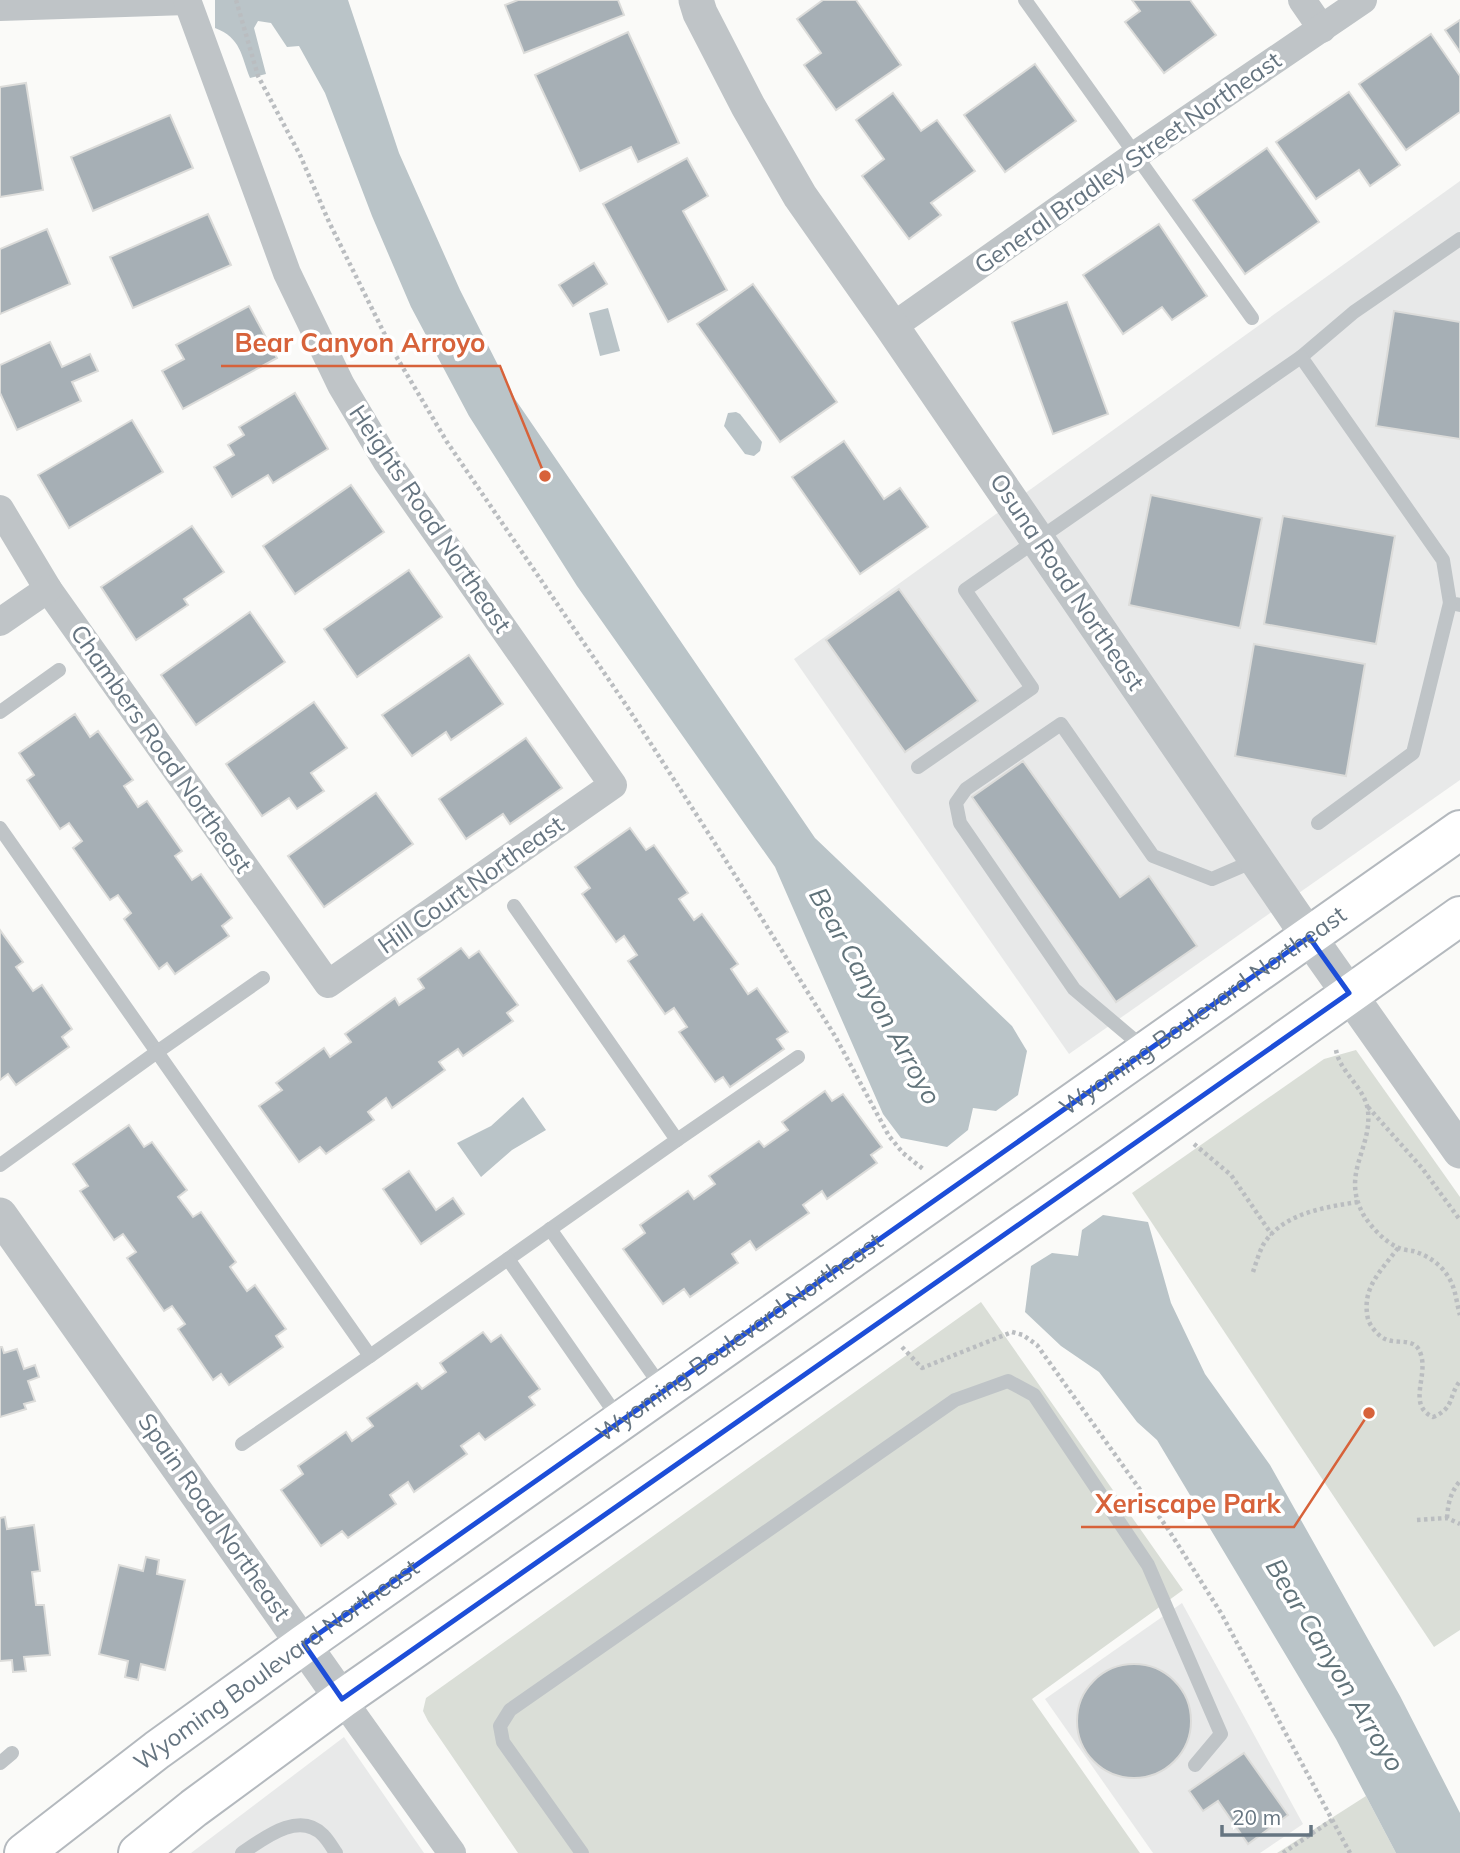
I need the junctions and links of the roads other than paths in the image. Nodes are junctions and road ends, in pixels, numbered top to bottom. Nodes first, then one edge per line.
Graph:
1 (696, 0) edge
2 (1025, 0) edge
3 (1302, 0) edge
4 (1363, 0) edge
5 (187, 1) edge
6 (0, 7) edge
7 (1322, 29) junction
8 (1134, 156) junction
9 (1460, 239) edge
10 (1252, 318) dead end
11 (892, 327) junction
12 (1301, 357) junction
13 (0, 509) edge
14 (1037, 539) junction
15 (48, 589) junction
16 (1455, 604) edge
17 (0, 622) edge
18 (59, 670) dead end
19 (0, 712) edge
20 (918, 767) dead end
21 (613, 785) joint
22 (1318, 823) dead end
23 (0, 828) edge
24 (1460, 830) edge
25 (1256, 860) junction
26 (514, 906) dead end
27 (1460, 916) edge
28 (1309, 937) junction
29 (263, 978) dead end
30 (328, 985) joint
31 (1349, 993) junction
32 (1146, 1050) junction
33 (157, 1052) junction
34 (798, 1057) dead end
35 (677, 1140) junction
36 (1460, 1151) edge
37 (0, 1165) edge
38 (0, 1215) edge
39 (550, 1229) junction
40 (508, 1259) junction
41 (370, 1356) junction
42 (664, 1390) junction
43 (620, 1420) junction
44 (242, 1444) dead end
45 (304, 1644) junction
46 (342, 1699) junction
47 (1195, 1765) dead end
48 (145, 1851) edge
49 (24, 1853) edge
50 (242, 1853) edge
51 (336, 1853) edge
52 (452, 1853) edge
53 (582, 1853) edge

1 - 11 street, Osuna Road Northeast
2 - 8 lane
3 - 7 street
4 - 7 street, General Bradley Street Northeast
5 - 6 street
5 - 21 street, Heights Road Northeast
7 - 8 street, General Bradley Street Northeast
8 - 10 lane
8 - 11 street, General Bradley Street Northeast
9 - 12 lane
11 - 14 street, Osuna Road Northeast
12 - 14 lane
12 - 16 lane
13 - 15 street, Chambers Road Northeast
14 - 20 lane
14 - 25 street, Osuna Road Northeast
15 - 17 street
15 - 30 street, Chambers Road Northeast
16 - 22 lane
18 - 19 lane
21 - 30 street, Hill Court Northeast
23 - 33 lane
24 - 28 main road, Wyoming Boulevard Northeast
25 - 28 street, Osuna Road Northeast
25 - 32 lane
26 - 35 lane
27 - 31 main road
28 - 31 street, Osuna Road Northeast
28 - 32 main road, Wyoming Boulevard Northeast
29 - 33 lane
31 - 36 street, Osuna Road Northeast
31 - 46 main road
32 - 42 main road, Wyoming Boulevard Northeast
33 - 37 lane
33 - 41 lane
34 - 35 lane
35 - 39 lane
38 - 45 street, Spain Road Northeast
39 - 40 lane
39 - 42 lane
40 - 41 lane
40 - 43 lane
41 - 44 lane
42 - 43 main road, Wyoming Boulevard Northeast
43 - 45 main road, Wyoming Boulevard Northeast
45 - 46 street, Spain Road Northeast
45 - 49 main road, Wyoming Boulevard Northeast
46 - 48 main road
46 - 52 street, Spain Road Northeast
47 - 53 lane
50 - 51 lane

